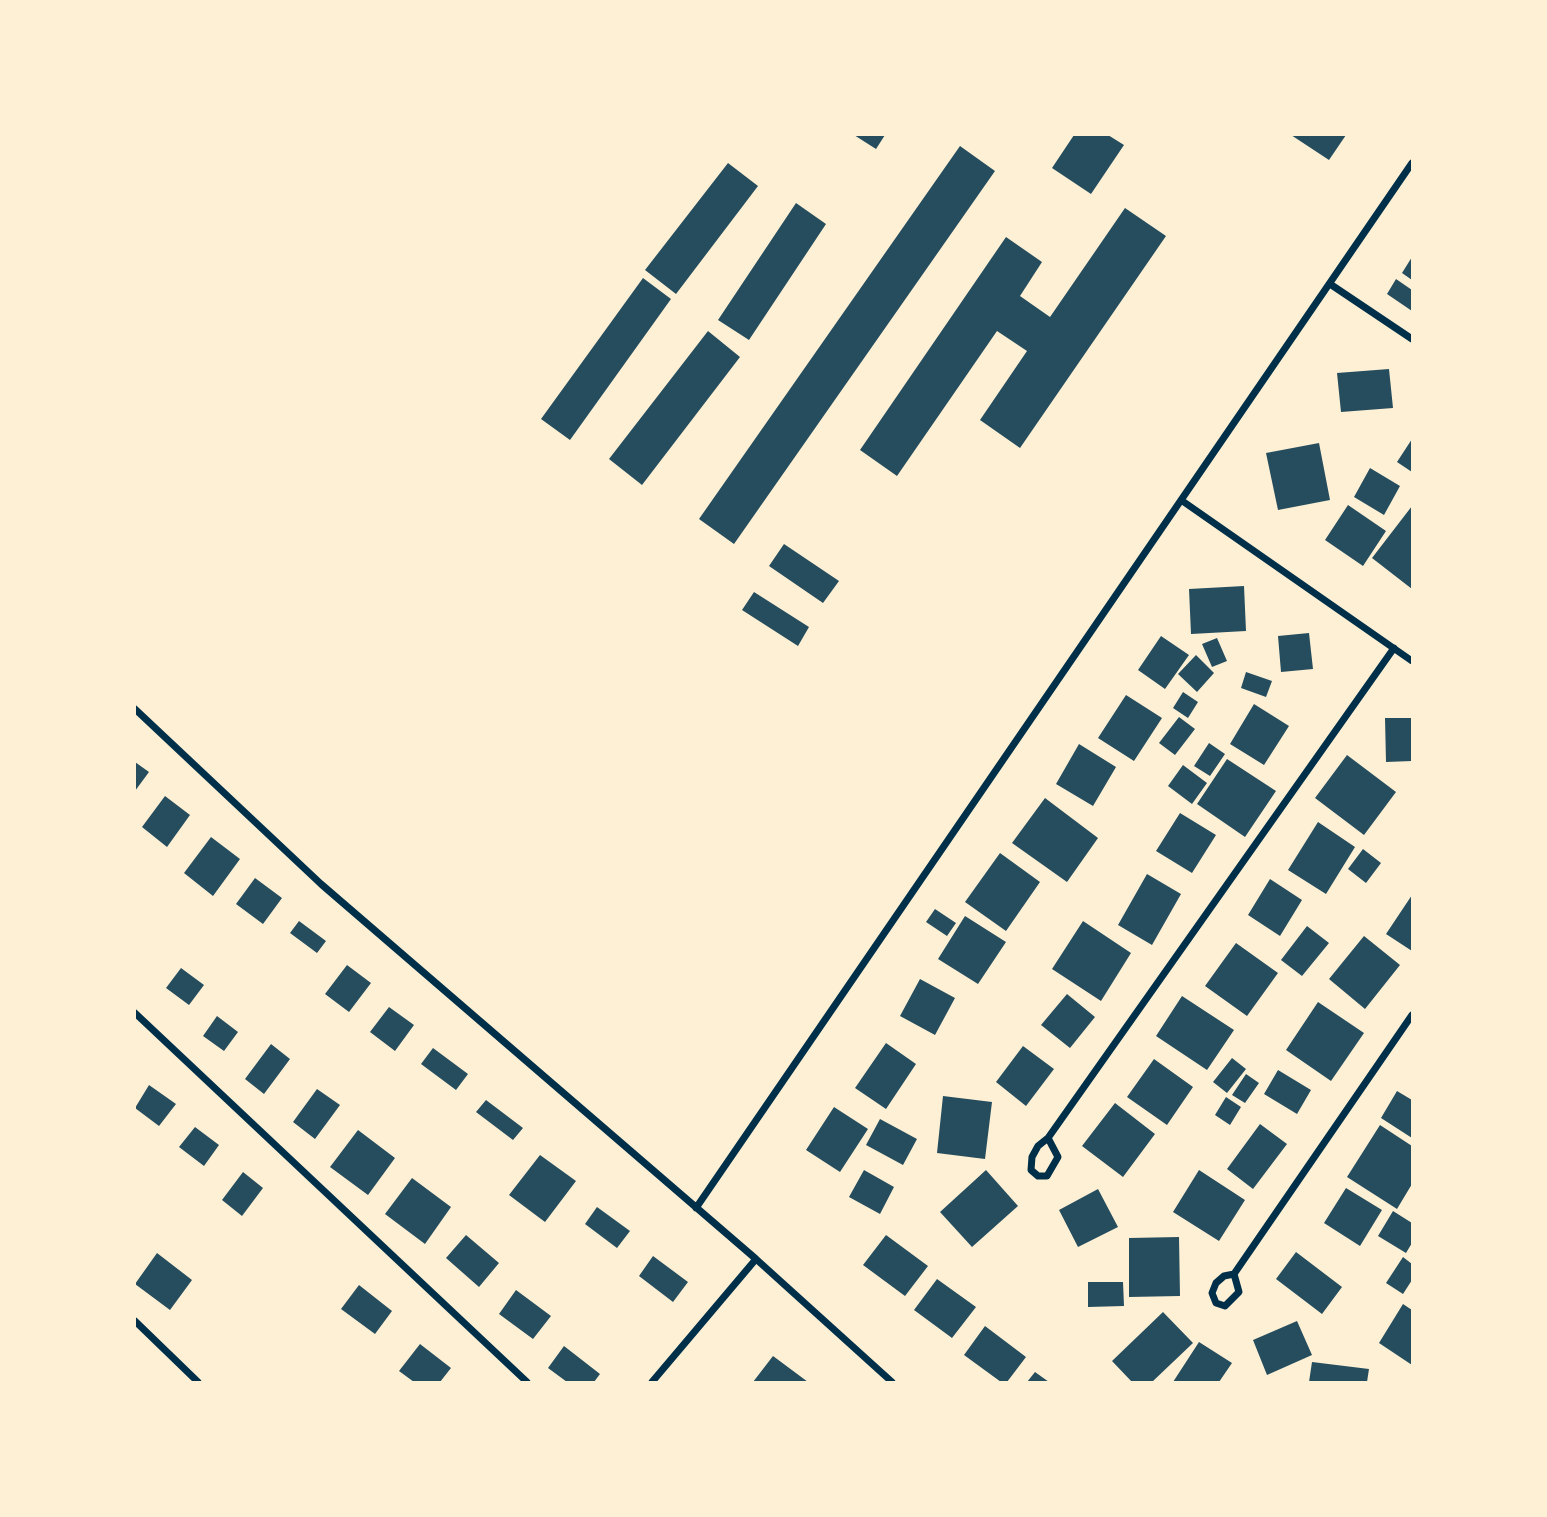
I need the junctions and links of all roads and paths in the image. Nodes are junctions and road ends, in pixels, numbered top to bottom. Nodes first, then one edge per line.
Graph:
1 (1412, 163) edge
2 (1330, 284) junction
3 (1412, 339) edge
4 (1181, 500) junction
5 (1394, 648) junction
6 (1412, 661) edge
7 (135, 709) edge
8 (135, 1013) edge
9 (1412, 1015) edge
10 (1048, 1138) junction
11 (696, 1208) junction
12 (756, 1259) junction
13 (1234, 1274) junction
14 (135, 1321) edge
15 (198, 1382) edge
16 (527, 1382) edge
17 (652, 1382) edge
18 (892, 1382) edge

1 - 2 street
2 - 3 street
2 - 4 street
4 - 5 street
4 - 11 street
5 - 6 street
5 - 10 street
7 - 11 street
8 - 16 street
9 - 13 street
10 - 10 street
11 - 12 street
12 - 17 street
12 - 18 street
13 - 13 street
14 - 15 street

